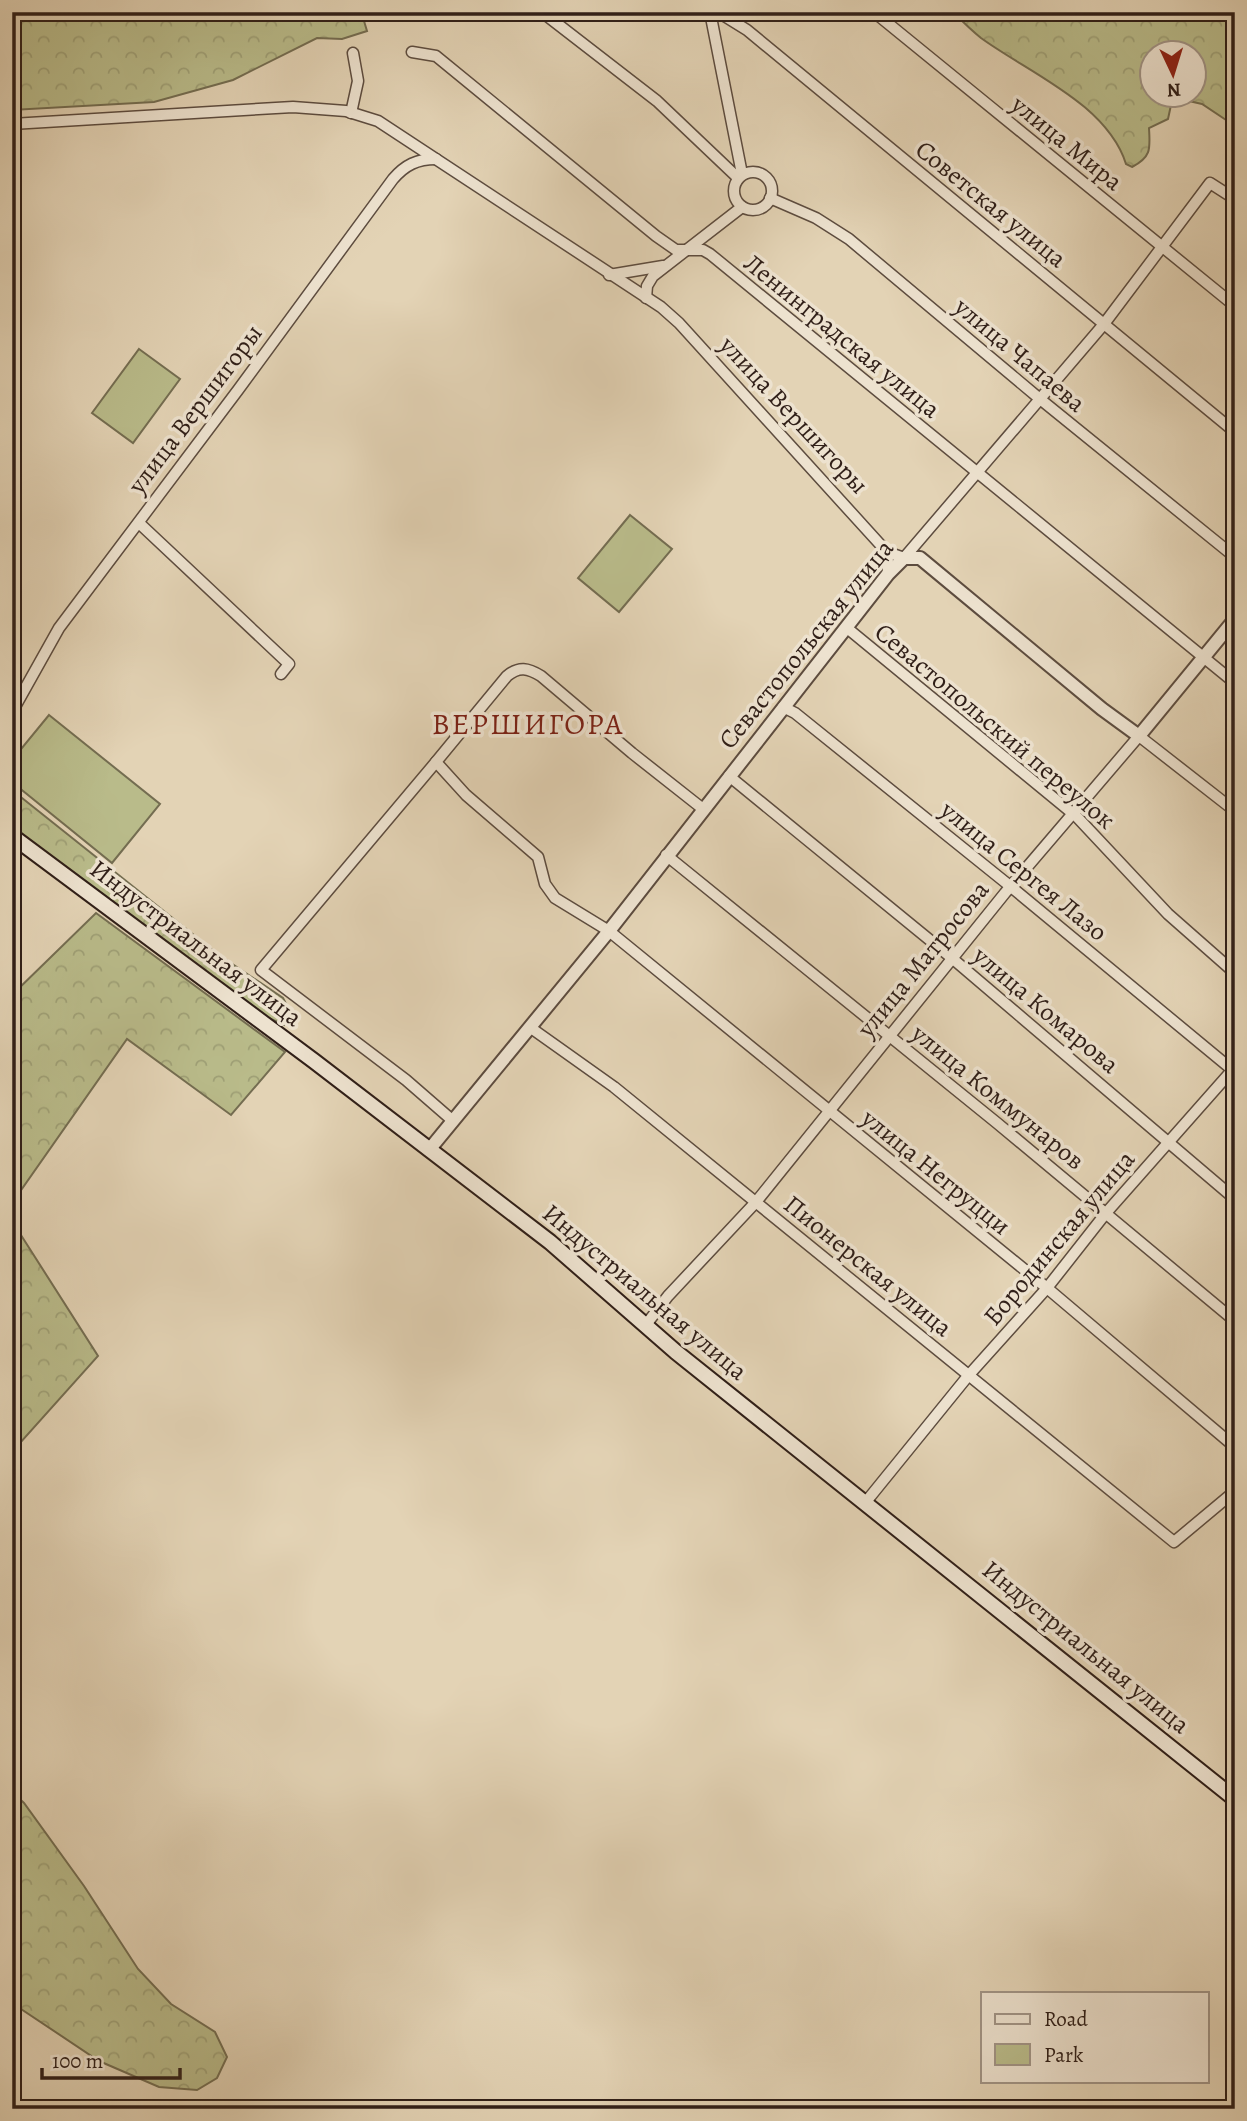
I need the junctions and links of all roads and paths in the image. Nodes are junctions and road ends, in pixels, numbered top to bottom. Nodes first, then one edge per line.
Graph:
1 (542, 12) edge
2 (710, 12) edge
3 (718, 12) edge
4 (874, 12) edge
5 (412, 52) dead end
6 (353, 53) dead end
7 (351, 113) junction
8 (12, 124) edge
9 (436, 159) junction
10 (740, 176) junction
11 (1231, 196) edge
12 (770, 198) junction
13 (742, 207) junction
14 (1162, 248) junction
15 (685, 251) junction
16 (667, 265) junction
17 (608, 275) junction
18 (646, 298) junction
19 (1235, 306) edge
20 (1104, 324) junction
21 (1040, 399) junction
22 (1235, 432) edge
23 (976, 473) junction
24 (139, 523) junction
25 (887, 552) junction
26 (1235, 557) edge
27 (904, 558) junction
28 (888, 574) junction
29 (1235, 619) edge
30 (847, 628) junction
31 (1204, 658) junction
32 (281, 674) dead end
33 (1235, 683) edge
34 (783, 707) junction
35 (12, 712) edge
36 (1139, 736) junction
37 (436, 762) junction
38 (729, 776) junction
39 (703, 808) junction
40 (1235, 811) edge
41 (1072, 812) junction
42 (12, 836) edge
43 (666, 855) junction
44 (1010, 886) junction
45 (609, 932) junction
46 (953, 959) junction
47 (1235, 973) edge
48 (531, 1028) junction
49 (890, 1035) junction
50 (1234, 1069) edge
51 (828, 1112) junction
52 (452, 1119) junction
53 (1168, 1141) junction
54 (429, 1150) junction
55 (1235, 1199) edge
56 (756, 1202) junction
57 (1106, 1213) junction
58 (1047, 1288) junction
59 (1235, 1321) edge
60 (645, 1326) junction
61 (968, 1376) junction
62 (1235, 1447) edge
63 (1235, 1491) edge
64 (865, 1503) junction
65 (1235, 1799) edge

1 - 10 street
2 - 10 street
3 - 20 street, Советская улица
4 - 14 street, улица Мира
5 - 15 street, Ленинградская улица
6 - 7 street
7 - 8 street, улица Вершигоры
7 - 9 street, улица Вершигоры
9 - 17 street, улица Вершигоры
9 - 24 street, улица Вершигоры
10 - 12 street
10 - 13 street
11 - 14 street, Севастопольская улица
12 - 13 street
12 - 21 street, улица Чапаева
13 - 15 street
14 - 19 street, улица Мира
14 - 20 street, Севастопольская улица
15 - 16 street
15 - 23 street, Ленинградская улица
16 - 17 street
16 - 18 street
17 - 18 street, улица Вершигоры
18 - 25 street, улица Вершигоры
20 - 21 street, Севастопольская улица
20 - 22 street, Советская улица
21 - 23 street, Севастопольская улица
21 - 26 street, улица Чапаева
23 - 27 street, Севастопольская улица
23 - 31 street, Ленинградская улица
24 - 32 street
24 - 35 street, улица Вершигоры
25 - 27 street
25 - 28 street
27 - 28 street, Севастопольская улица
27 - 36 street
28 - 30 street, Севастопольская улица
29 - 31 street, улица Матросова
30 - 34 street, Севастопольская улица
30 - 41 street, Севастопольский переулок
31 - 33 street, Ленинградская улица
31 - 36 street, улица Матросова
34 - 38 street, Севастопольская улица
34 - 44 street, улица Сергея Лазо
36 - 40 street
36 - 41 street, улица Матросова
37 - 39 street
37 - 45 street, улица Негруцци
37 - 52 street
38 - 39 street, Севастопольская улица
38 - 46 street, улица Комарова
39 - 43 street, Севастопольская улица
41 - 44 street, улица Матросова
41 - 47 street, Севастопольский переулок
42 - 54 main road, Индустриальная улица
43 - 45 street, Севастопольская улица
43 - 49 street, улица Коммунаров
44 - 46 street, улица Матросова
44 - 50 street, улица Сергея Лазо
45 - 48 street, Севастопольская улица
45 - 51 street, улица Негруцци
46 - 49 street, улица Матросова
46 - 53 street, улица Комарова
48 - 52 street, Севастопольская улица
48 - 56 street, Пионерская улица
49 - 51 street, улица Матросова
49 - 57 street, улица Коммунаров
50 - 53 street, Бородинская улица
51 - 56 street, улица Матросова
51 - 58 street, улица Негруцци
52 - 54 street, Севастопольская улица
53 - 55 street, улица Комарова
53 - 57 street, Бородинская улица
54 - 60 main road, Индустриальная улица
56 - 60 street, улица Матросова
56 - 61 street, Пионерская улица
57 - 58 street, Бородинская улица
57 - 59 street, улица Коммунаров
58 - 61 street, Бородинская улица
58 - 62 street, улица Негруцци
60 - 64 main road, Индустриальная улица
61 - 63 street, Пионерская улица
61 - 64 street, Бородинская улица
64 - 65 main road, Индустриальная улица

